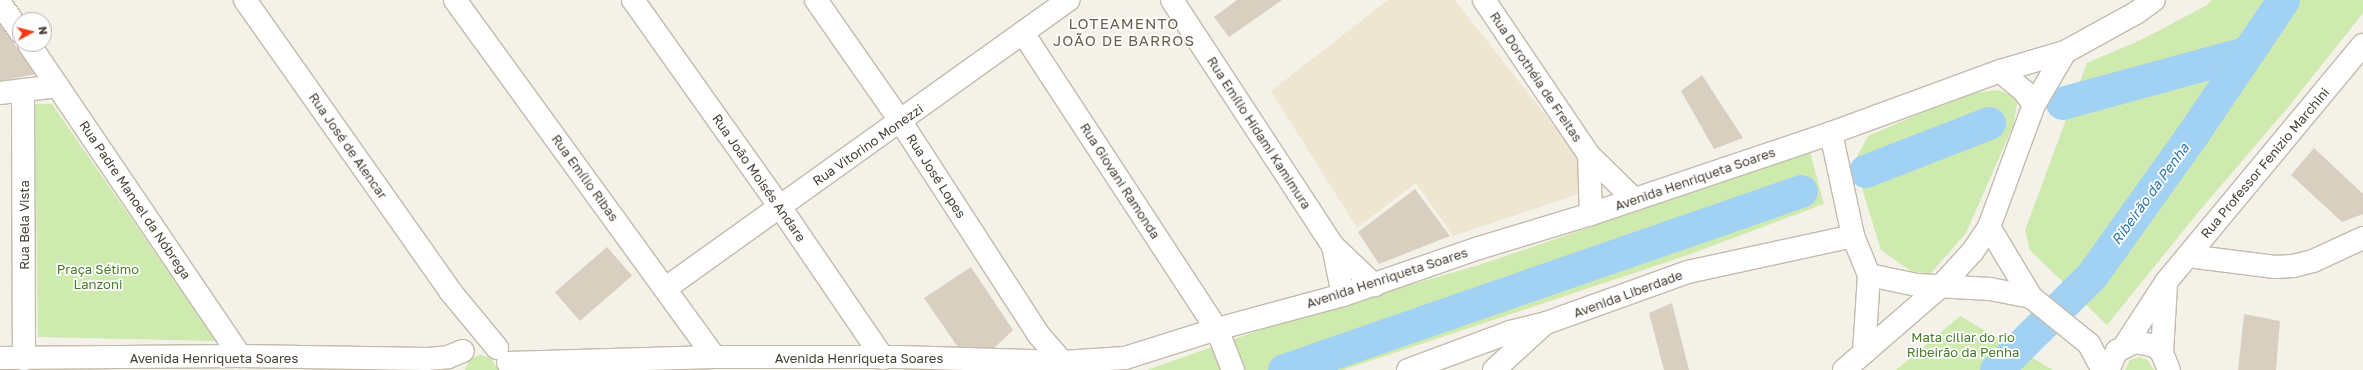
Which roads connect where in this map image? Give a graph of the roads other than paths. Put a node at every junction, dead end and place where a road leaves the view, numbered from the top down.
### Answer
1 (245, 0) edge
2 (456, 0) edge
3 (633, 0) edge
4 (1069, 0) edge
5 (1172, 0) edge
6 (1484, 0) edge
7 (2154, 0) edge
8 (818, 1) edge
9 (0, 3) edge
10 (12, 20) edge
11 (1023, 33) junction
12 (2363, 45) edge
13 (35, 52) edge
14 (2064, 52) junction
15 (2000, 71) junction
16 (58, 86) junction
17 (23, 90) junction
18 (0, 94) edge
19 (2034, 105) junction
20 (901, 122) junction
21 (1831, 133) junction
22 (1589, 155) junction
23 (1634, 199) junction
24 (780, 207) junction
25 (1591, 214) junction
26 (1989, 227) junction
27 (1853, 236) junction
28 (2363, 238) edge
29 (1333, 246) junction
30 (2188, 256) junction
31 (1869, 275) junction
32 (2166, 282) junction
33 (1374, 285) junction
34 (1941, 286) junction
35 (666, 288) junction
36 (450, 291) junction
37 (1343, 295) junction
38 (2035, 301) junction
39 (1546, 322) junction
40 (1217, 329) junction
41 (1038, 334) junction
42 (2084, 340) junction
43 (465, 350) junction
44 (1864, 353) junction
45 (2116, 355) edge
46 (240, 356) junction
47 (714, 357) junction
48 (0, 358) edge
49 (883, 358) junction
50 (24, 359) junction
51 (505, 360) edge
52 (1028, 361) junction
53 (1062, 362) junction
54 (435, 364) edge
55 (2168, 364) edge
56 (454, 370) edge
57 (1233, 370) edge
58 (1408, 370) edge
59 (1494, 370) edge
60 (1844, 370) edge
61 (2103, 370) edge

1 - 36 street, Rua José de Alencar
2 - 35 street, Rua Emílio Ribas
3 - 24 street, Rua João Moisés Andare
4 - 11 street, Rua Vitorino Monezzi
5 - 29 street, Rua Emílio Hidami Kamimura
6 - 22 street, Rua Dorothéia de Freitas
7 - 14 street, Avenida Henriqueta Soares
8 - 20 street, Rua José Lopes
9 - 10 street
11 - 20 street, Rua Vitorino Monezzi
11 - 40 street, Rua Giovani Ramonda
12 - 30 street, Rua Professor Fenizio Marchini
13 - 16 street, Rua Padre Manoel da Nóbrega
14 - 15 street, Avenida Henriqueta Soares
14 - 19 street
15 - 19 street
15 - 21 street, Avenida Henriqueta Soares
16 - 17 street
16 - 46 street, Rua Padre Manoel da Nóbrega
17 - 18 street
17 - 50 street, Rua Bela Vista
19 - 26 street
20 - 24 street, Rua Vitorino Monezzi
20 - 41 street, Rua José Lopes
21 - 23 street, Avenida Henriqueta Soares
21 - 27 street
22 - 23 street, Rua Dorothéia de Freitas
22 - 25 street, Rua Dorothéia de Freitas
23 - 25 street, Avenida Henriqueta Soares
24 - 35 street, Rua Vitorino Monezzi
24 - 49 street, Rua João Moisés Andare
25 - 33 street, Avenida Henriqueta Soares
26 - 34 street
26 - 38 street
27 - 31 street
27 - 39 street, Avenida Liberdade
28 - 30 street
29 - 33 street, Rua Emílio Hidami Kamimura
29 - 37 street, Rua Emílio Hidami Kamimura
30 - 32 street, Rua Professor Fenizio Marchini
31 - 34 street
31 - 44 street
32 - 45 street, Rua Professor Fenizio Marchini
32 - 55 street
33 - 37 street, Avenida Henriqueta Soares
34 - 38 street
34 - 44 street
35 - 47 street, Rua Emílio Ribas
36 - 43 street
36 - 51 street
37 - 40 street, Avenida Henriqueta Soares
38 - 42 street
39 - 58 street, Avenida Liberdade
39 - 59 street
40 - 53 street, Avenida Henriqueta Soares
40 - 57 street, Rua Giovani Ramonda
41 - 52 street
41 - 53 street, Rua José Lopes
42 - 45 street
42 - 61 street
43 - 51 street, Avenida Henriqueta Soares
43 - 54 street, Avenida Henriqueta Soares
43 - 56 street
44 - 60 street
45 - 55 street
46 - 50 street, Avenida Henriqueta Soares
46 - 54 street, Avenida Henriqueta Soares
47 - 49 street, Avenida Henriqueta Soares
47 - 51 street, Avenida Henriqueta Soares
48 - 50 street, Avenida Henriqueta Soares
49 - 52 street, Avenida Henriqueta Soares
52 - 53 street, Avenida Henriqueta Soares

